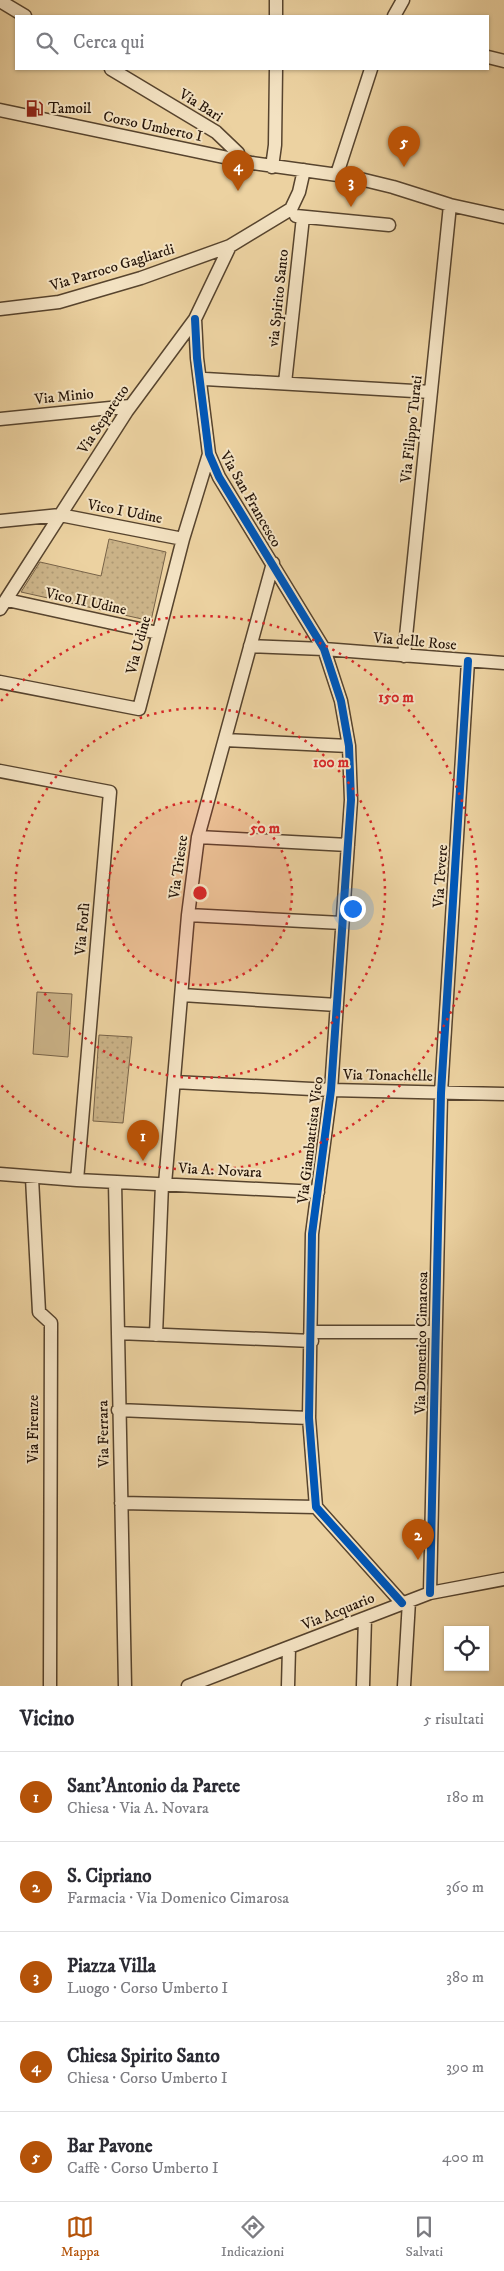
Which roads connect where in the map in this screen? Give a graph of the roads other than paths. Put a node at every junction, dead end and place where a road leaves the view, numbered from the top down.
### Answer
1 (276, 0) edge
2 (403, 0) edge
3 (1, 1) edge
4 (23, 15) edge
5 (280, 15) edge
6 (395, 15) edge
7 (489, 58) edge
8 (504, 61) edge
9 (113, 70) edge
10 (276, 70) edge
11 (371, 70) edge
12 (0, 110) edge
13 (240, 161) junction
14 (272, 167) junction
15 (304, 170) junction
16 (337, 174) junction
17 (450, 206) junction
18 (281, 215) junction
19 (303, 216) junction
20 (504, 217) edge
21 (389, 225) dead end
22 (230, 246) junction
23 (0, 309) edge
24 (195, 319) junction
25 (205, 379) dead end
26 (284, 383) junction
27 (431, 392) junction
28 (130, 406) junction
29 (0, 419) edge
30 (209, 454) junction
31 (60, 515) junction
32 (0, 521) edge
33 (183, 539) junction
34 (273, 563) junction
35 (2, 605) edge
36 (158, 633) junction
37 (250, 646) junction
38 (324, 649) junction
39 (404, 656) junction
40 (468, 661) junction
41 (504, 663) edge
42 (0, 682) edge
43 (224, 740) junction
44 (349, 746) junction
45 (0, 771) edge
46 (198, 837) junction
47 (348, 845) junction
48 (188, 914) junction
49 (342, 923) junction
50 (182, 995) junction
51 (337, 1004) junction
52 (174, 1082) junction
53 (331, 1090) junction
54 (441, 1093) junction
55 (504, 1094) edge
56 (0, 1174) edge
57 (32, 1178) junction
58 (77, 1180) junction
59 (115, 1182) junction
60 (163, 1184) junction
61 (318, 1192) junction
62 (434, 1332) junction
63 (118, 1333) junction
64 (156, 1335) junction
65 (312, 1337) junction
66 (118, 1410) junction
67 (309, 1418) junction
68 (121, 1503) junction
69 (316, 1508) junction
70 (504, 1580) edge
71 (430, 1593) junction
72 (406, 1602) junction
73 (365, 1618) junction
74 (289, 1648) junction
75 (219, 1680) edge
76 (50, 1686) edge
77 (125, 1686) edge
78 (188, 1686) edge
79 (288, 1686) edge
80 (363, 1686) edge
81 (404, 1686) edge

1 - 5 street
2 - 6 street
3 - 4 street
7 - 8 street
9 - 13 street, Via Bari
10 - 14 street
11 - 16 street
12 - 13 street, Corso Umberto I
13 - 14 street, Corso Umberto I
14 - 15 street, Corso Umberto I
15 - 16 street, Corso Umberto I
15 - 18 street, Via Parroco Gagliardi
16 - 17 street, Corso Umberto I
17 - 20 street, Corso Umberto I
17 - 27 street, Via Filippo Turati
18 - 19 street
18 - 22 street, Via Parroco Gagliardi
19 - 21 street
19 - 26 street, via Spirito Santo
22 - 23 street, Via Parroco Gagliardi
22 - 24 street, Via Separetto
24 - 28 street, Via Separetto
24 - 30 street, Via San Francesco
25 - 26 street
26 - 27 street
27 - 39 street, Via Filippo Turati
28 - 29 street, Via Minio
28 - 31 street, Via Separetto
30 - 33 street, Via Udine
30 - 34 street, Via San Francesco
31 - 32 street, Vico I Udine
31 - 33 street, Vico I Udine
31 - 35 street, Via Separetto
33 - 36 street, Via Udine
34 - 37 street, Via Trieste
34 - 38 street, Via San Francesco
35 - 36 street, Vico II Udine
36 - 42 street, Via Udine
37 - 38 street, Via delle Rose
37 - 43 street, Via Trieste
38 - 39 street, Via delle Rose
38 - 44 street, Via Giambattista Vico
39 - 40 street, Via delle Rose
40 - 41 street, Via delle Rose
40 - 54 street, Via Tevere
43 - 44 street
43 - 46 street, Via Trieste
44 - 47 street, Via Giambattista Vico
45 - 58 street, Via Forlì
46 - 47 street
46 - 48 street, Via Trieste
47 - 49 street, Via Giambattista Vico
48 - 49 street
48 - 50 street, Via Trieste
49 - 51 street, Via Giambattista Vico
50 - 51 street
50 - 52 street, Via Trieste
51 - 53 street, Via Giambattista Vico
52 - 53 street, Via Tonachelle
52 - 60 street, Via Trieste
53 - 54 street, Via Tonachelle
53 - 61 street, Via Giambattista Vico
54 - 55 street, Via Tonachelle
54 - 62 street, Via Domenico Cimarosa
56 - 57 street, Via A. Novara
57 - 58 street, Via A. Novara
57 - 76 street, Via Firenze
58 - 59 street, Via A. Novara
59 - 60 street, Via A. Novara
59 - 63 street, Via Ferrara
60 - 61 street, Via A. Novara
60 - 64 street, Via Trieste
61 - 65 street, Via Giambattista Vico
62 - 65 street
62 - 71 street, Via Domenico Cimarosa
63 - 64 street
63 - 66 street, Via Ferrara
64 - 65 street
65 - 67 street, Via Giambattista Vico
66 - 67 street
66 - 68 street, Via Ferrara
67 - 69 street, Via Giambattista Vico
68 - 69 street
68 - 77 street, Via Ferrara
69 - 72 street
70 - 71 street, Via Acquario
71 - 72 street, Via Acquario
72 - 73 street, Via Acquario
72 - 81 street
73 - 74 street, Via Acquario
73 - 80 street
74 - 75 street, Via Acquario
74 - 79 street
75 - 78 street, Via Acquario

